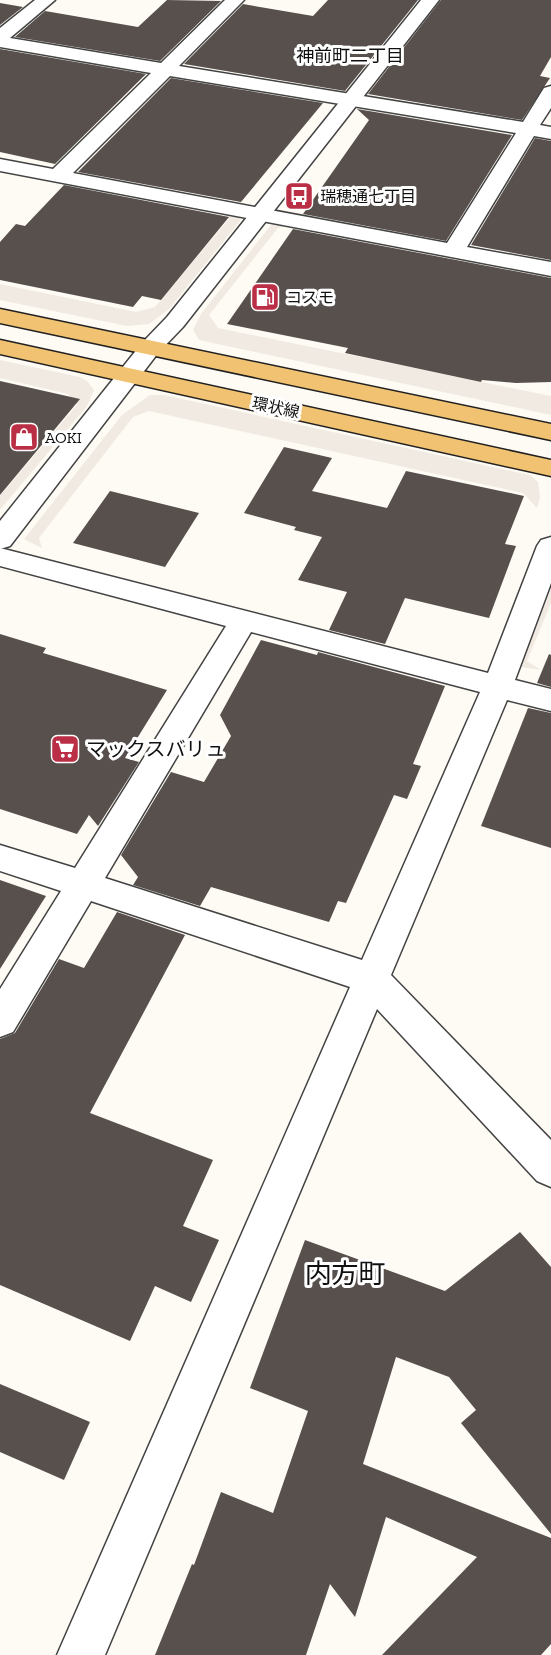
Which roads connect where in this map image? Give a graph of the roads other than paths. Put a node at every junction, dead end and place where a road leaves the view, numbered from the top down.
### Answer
1 (45, 0) edge
2 (235, 0) edge
3 (430, 0) edge
4 (0, 40) edge
5 (165, 68) junction
6 (551, 92) edge
7 (351, 99) junction
8 (529, 129) junction
9 (551, 133) edge
10 (0, 165) edge
11 (58, 176) junction
12 (261, 214) junction
13 (454, 250) junction
14 (551, 268) edge
15 (0, 316) edge
16 (0, 347) edge
17 (150, 348) junction
18 (130, 375) junction
19 (551, 432) edge
20 (551, 468) edge
21 (0, 540) edge
22 (551, 546) edge
23 (0, 556) edge
24 (244, 620) junction
25 (498, 686) junction
26 (551, 700) edge
27 (0, 858) edge
28 (85, 885) junction
29 (372, 979) junction
30 (0, 1021) edge
31 (551, 1168) edge
32 (81, 1655) edge

1 - 4 street
2 - 5 street
3 - 7 street
4 - 5 street
5 - 7 street
5 - 11 street
6 - 8 street
7 - 8 street
7 - 12 street
8 - 9 street
8 - 13 street
10 - 11 street
11 - 12 street
12 - 13 street
12 - 17 street
13 - 14 street
15 - 17 main road, 環状線
16 - 18 main road, 環状線
17 - 18 street
17 - 19 main road, 環状線
18 - 20 main road, 環状線
18 - 21 street
22 - 25 street
23 - 24 street
24 - 25 street
24 - 28 street
25 - 26 street
25 - 29 street
27 - 28 street
28 - 29 street
28 - 30 street
29 - 31 street
29 - 32 street

